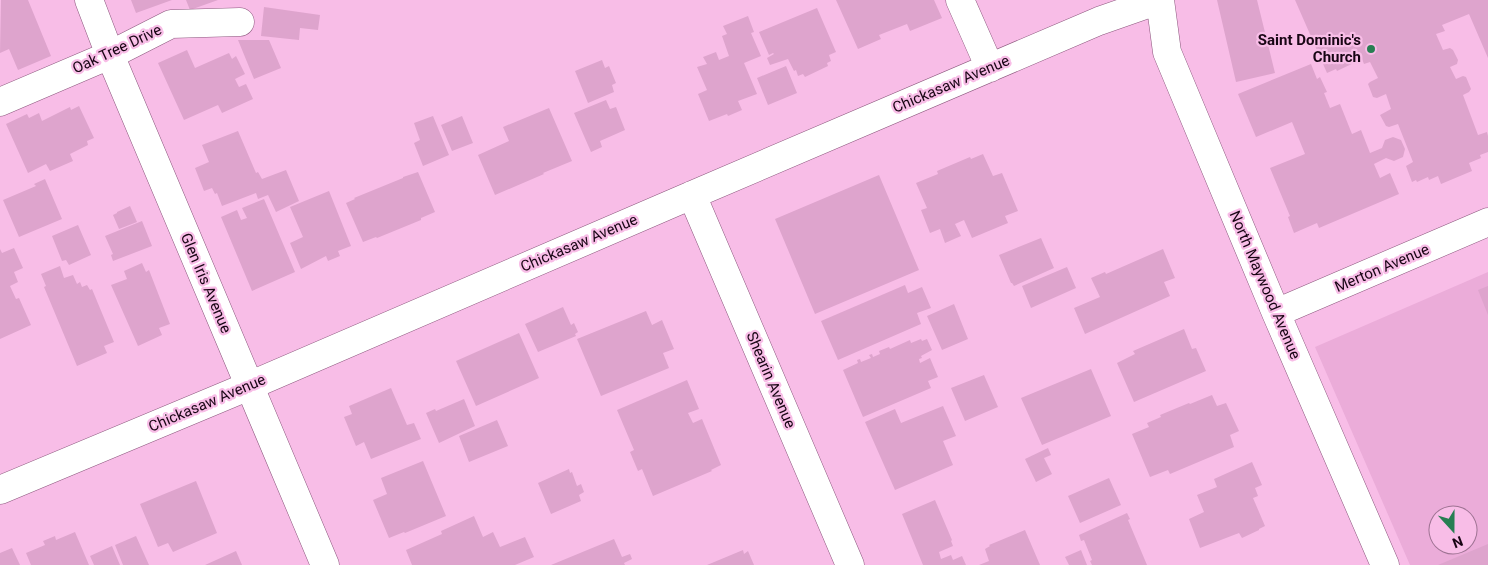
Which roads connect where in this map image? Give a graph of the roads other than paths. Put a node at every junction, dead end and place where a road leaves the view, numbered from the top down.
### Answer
1 (89, 0) edge
2 (960, 0) edge
3 (1160, 0) edge
4 (240, 22) dead end
5 (110, 54) junction
6 (990, 68) junction
7 (0, 102) edge
8 (692, 195) junction
9 (1488, 222) edge
10 (1276, 313) junction
11 (249, 386) junction
12 (0, 490) edge
13 (325, 565) edge
14 (850, 565) edge
15 (1385, 565) edge

1 - 5 street, Glen Iris Avenue
2 - 6 street
3 - 6 street, Chickasaw Avenue
3 - 10 street, North Maywood Avenue
4 - 5 street, Oak Tree Drive
5 - 7 street, Oak Tree Drive
5 - 11 street, Glen Iris Avenue
6 - 8 street, Chickasaw Avenue
8 - 11 street, Chickasaw Avenue
8 - 14 street, Shearin Avenue
9 - 10 street, Merton Avenue
10 - 15 street, North Maywood Avenue
11 - 12 street, Chickasaw Avenue
11 - 13 street, Glen Iris Avenue

